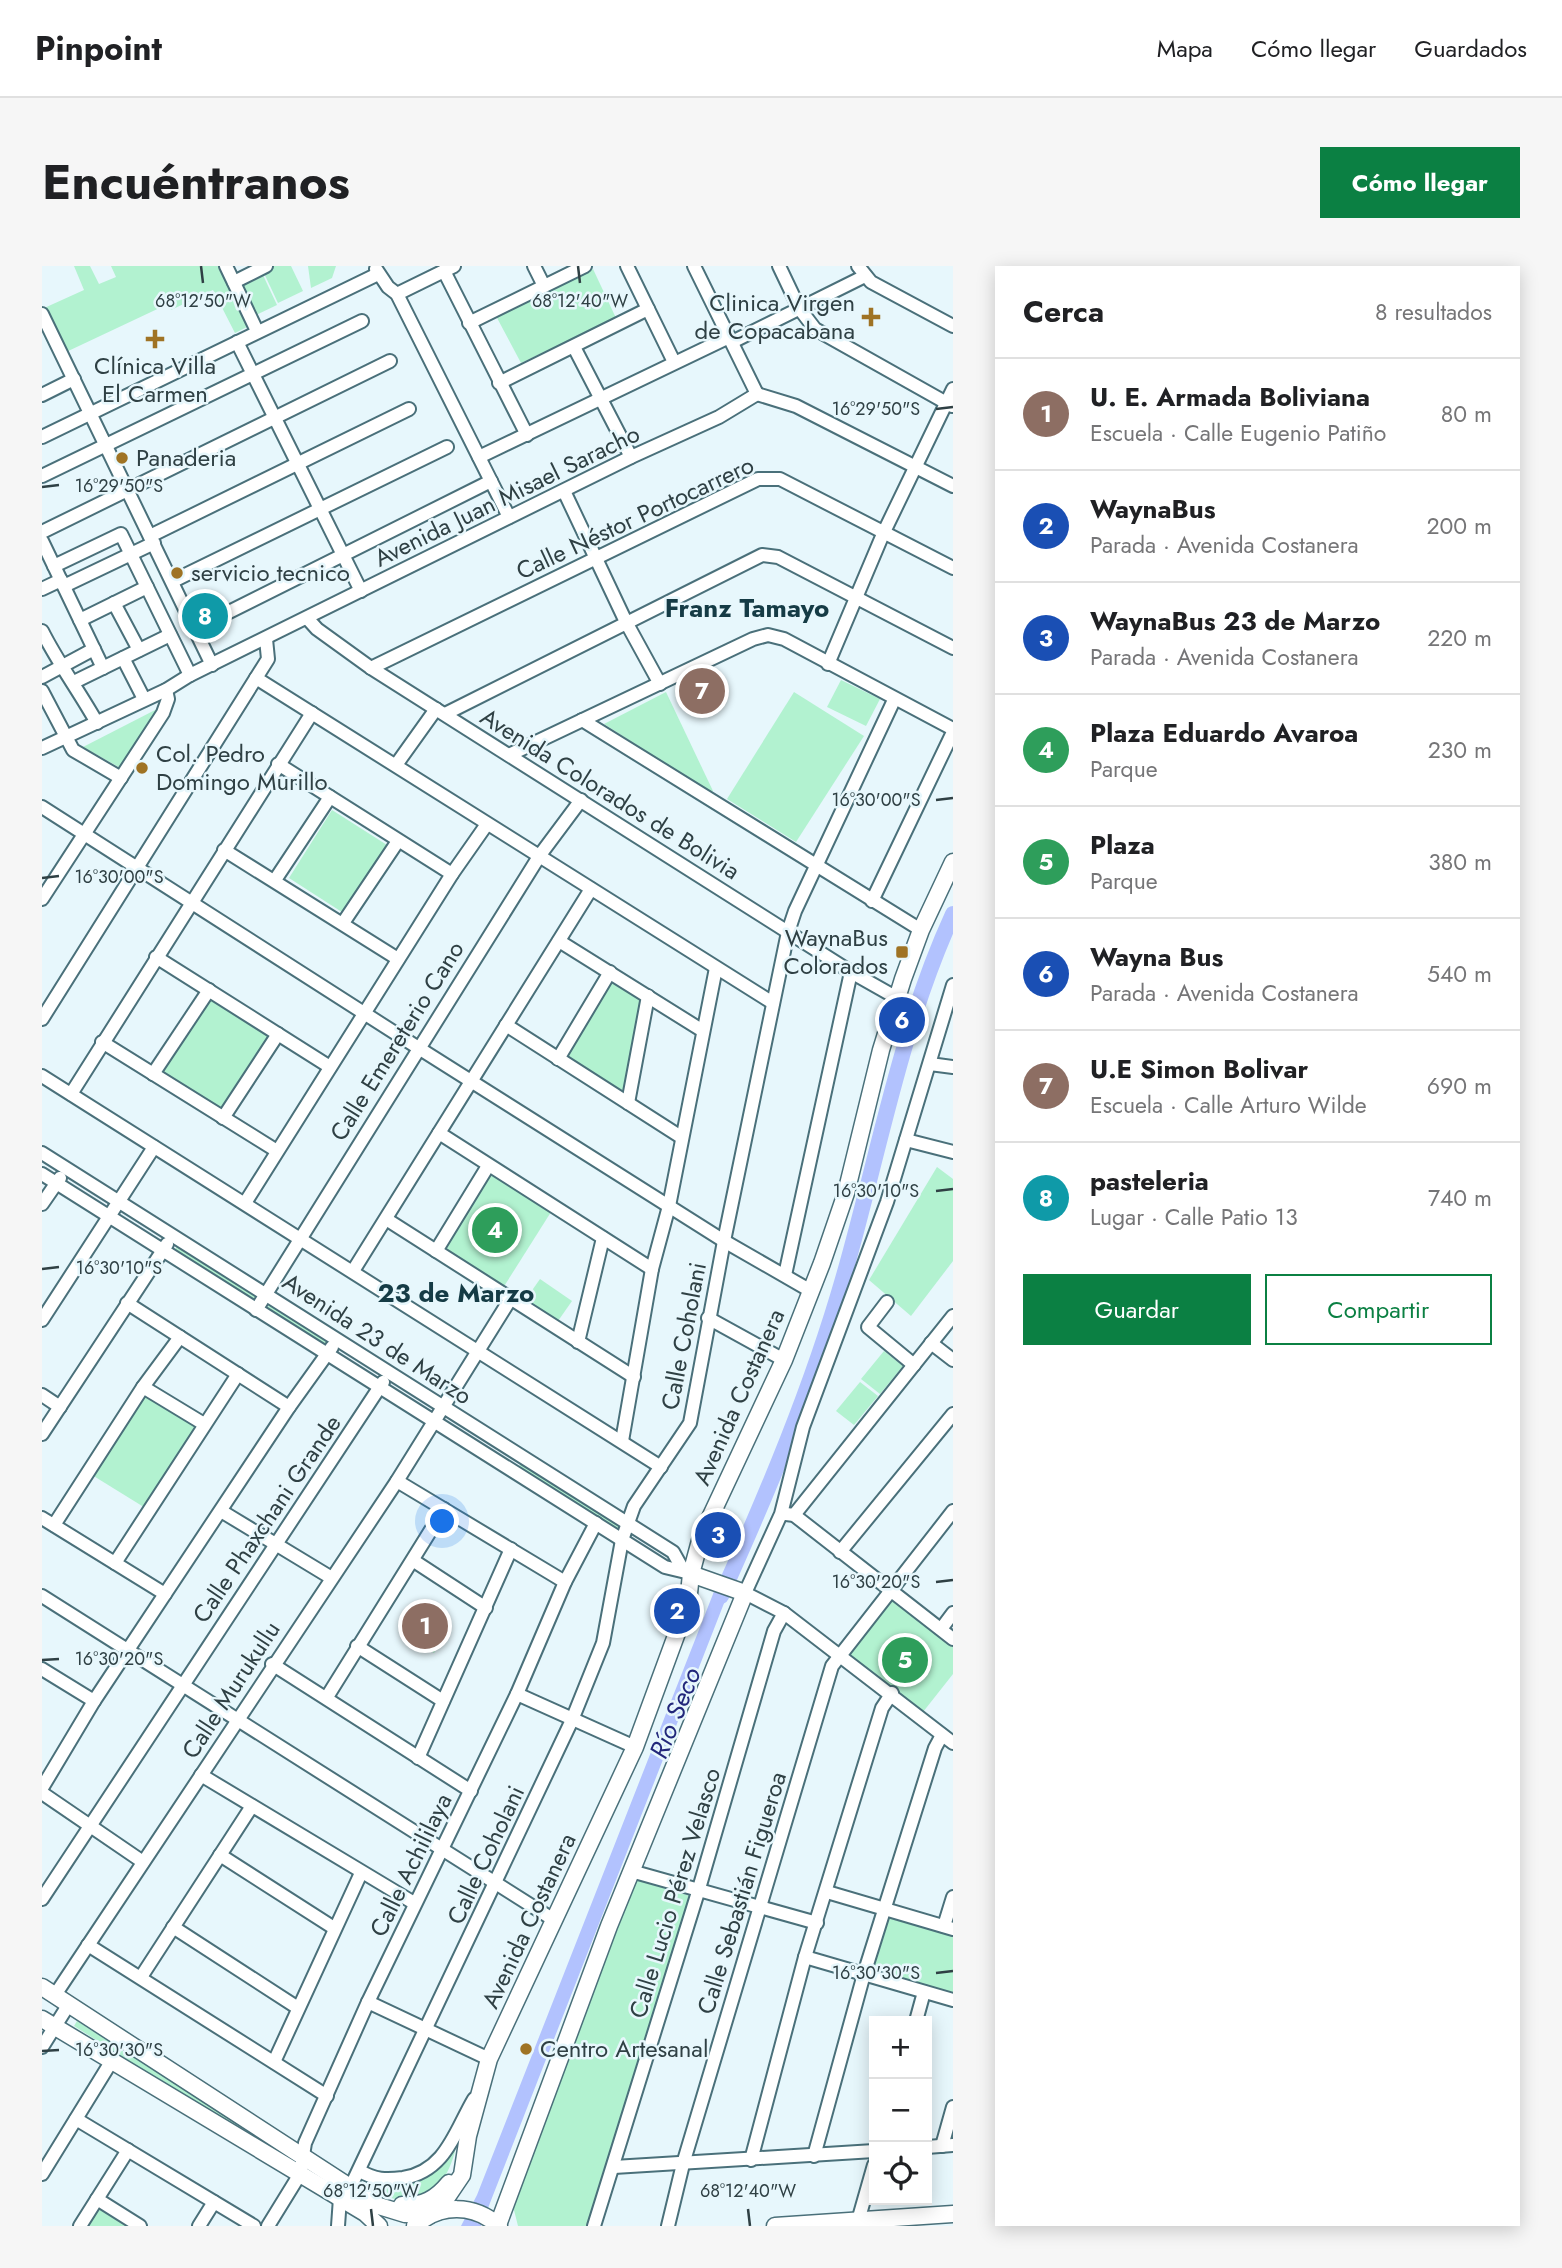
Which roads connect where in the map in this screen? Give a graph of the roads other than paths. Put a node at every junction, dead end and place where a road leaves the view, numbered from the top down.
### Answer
1 (226, 266) edge
2 (266, 266) edge
3 (534, 266) edge
4 (585, 266) edge
5 (627, 266) edge
6 (694, 266) edge
7 (779, 266) edge
8 (449, 269) edge
9 (376, 270) edge
10 (861, 271) edge
11 (234, 282) junction
12 (544, 286) junction
13 (397, 294) junction
14 (799, 308) junction
15 (648, 309) junction
16 (42, 314) edge
17 (362, 321) dead end
18 (469, 323) junction
19 (953, 326) edge
20 (257, 331) junction
21 (48, 339) edge
22 (731, 340) junction
23 (237, 342) junction
24 (574, 346) junction
25 (390, 361) dead end
26 (674, 362) junction
27 (254, 374) junction
28 (74, 379) junction
29 (499, 383) junction
30 (953, 389) edge
31 (757, 394) junction
32 (42, 396) edge
33 (600, 400) junction
34 (949, 405) edge
35 (409, 409) dead end
36 (91, 413) junction
37 (275, 417) junction
38 (527, 435) junction
39 (42, 437) edge
40 (106, 444) junction
41 (447, 447) dead end
42 (479, 457) junction
43 (631, 457) junction
44 (298, 465) junction
45 (915, 466) junction
46 (42, 476) edge
47 (491, 481) junction
48 (953, 486) edge
49 (126, 489) junction
50 (564, 491) junction
51 (321, 510) junction
52 (509, 517) junction
53 (42, 532) edge
54 (883, 534) junction
55 (152, 540) junction
56 (42, 541) edge
57 (131, 554) junction
58 (343, 555) junction
59 (595, 558) junction
60 (54, 566) junction
61 (953, 568) edge
62 (173, 582) junction
63 (62, 583) junction
64 (147, 587) junction
65 (42, 589) edge
66 (361, 591) junction
67 (856, 599) junction
68 (114, 603) junction
69 (307, 618) junction
70 (80, 620) junction
71 (626, 622) junction
72 (195, 629) junction
73 (42, 631) edge
74 (170, 635) junction
75 (266, 639) junction
76 (953, 648) edge
77 (94, 649) junction
78 (139, 650) junction
79 (123, 658) junction
80 (828, 664) junction
81 (64, 665) junction
82 (212, 665) junction
83 (103, 668) junction
84 (371, 668) junction
85 (190, 675) junction
86 (42, 677) edge
87 (256, 678) junction
88 (74, 682) junction
89 (660, 684) junction
90 (166, 690) junction
91 (42, 693) edge
92 (144, 699) junction
93 (894, 700) junction
94 (440, 712) junction
95 (312, 713) junction
96 (582, 720) junction
97 (97, 723) junction
98 (953, 730) edge
99 (65, 737) junction
100 (42, 748) edge
101 (509, 755) junction
102 (278, 764) junction
103 (396, 765) junction
104 (121, 778) junction
105 (330, 797) junction
106 (581, 800) junction
107 (42, 807) edge
108 (487, 824) junction
109 (84, 835) junction
110 (398, 841) junction
111 (224, 850) junction
112 (540, 855) junction
113 (953, 862) edge
114 (816, 866) junction
115 (138, 867) junction
116 (452, 874) junction
117 (275, 880) junction
118 (591, 889) junction
119 (44, 891) edge
120 (191, 901) junction
121 (872, 901) junction
122 (343, 923) junction
123 (921, 930) junction
124 (788, 932) junction
125 (559, 941) junction
126 (156, 957) junction
127 (398, 960) junction
128 (716, 968) junction
129 (610, 972) junction
130 (851, 972) junction
131 (953, 985) edge
132 (209, 990) junction
133 (648, 996) junction
134 (897, 998) junction
135 (773, 1003) junction
136 (950, 1004) edge
137 (364, 1014) junction
138 (42, 1019) edge
139 (506, 1026) junction
140 (704, 1031) junction
141 (278, 1034) junction
142 (102, 1042) junction
143 (417, 1047) junction
144 (558, 1059) junction
145 (930, 1063) junction
146 (330, 1067) junction
147 (953, 1067) edge
148 (153, 1074) junction
149 (42, 1076) edge
150 (471, 1081) junction
151 (71, 1094) junction
152 (628, 1102) junction
153 (223, 1118) junction
154 (439, 1133) junction
155 (681, 1137) junction
156 (906, 1140) junction
157 (154, 1147) junction
158 (277, 1152) junction
159 (42, 1153) edge
160 (953, 1153) edge
161 (488, 1166) junction
162 (66, 1168) junction
163 (42, 1174) edge
164 (56, 1183) junction
165 (120, 1202) junction
166 (245, 1203) junction
167 (42, 1204) edge
168 (670, 1206) junction
169 (110, 1217) junction
170 (386, 1219) junction
171 (172, 1235) junction
172 (299, 1236) junction
173 (603, 1238) junction
174 (724, 1241) junction
175 (163, 1250) junction
176 (436, 1251) junction
177 (652, 1269) junction
178 (353, 1271) junction
179 (785, 1275) junction
180 (811, 1291) junction
181 (265, 1292) junction
182 (510, 1298) junction
183 (887, 1302) dead end
184 (127, 1303) junction
185 (256, 1310) junction
186 (953, 1316) edge
187 (708, 1318) junction
188 (42, 1320) edge
189 (180, 1337) junction
190 (337, 1339) junction
191 (578, 1342) junction
192 (931, 1343) junction
193 (477, 1351) junction
194 (328, 1354) junction
195 (784, 1360) junction
196 (953, 1360) edge
197 (914, 1365) junction
198 (389, 1372) junction
199 (238, 1374) junction
200 (634, 1377) junction
201 (143, 1387) junction
202 (380, 1387) junction
203 (42, 1395) edge
204 (442, 1406) junction
205 (60, 1407) junction
206 (289, 1407) junction
207 (953, 1413) edge
208 (433, 1420) junction
209 (204, 1424) junction
210 (42, 1434) edge
211 (622, 1441) junction
212 (517, 1452) junction
213 (507, 1467) junction
214 (661, 1467) junction
215 (397, 1481) junction
216 (444, 1509) junction
217 (221, 1511) junction
218 (953, 1511) edge
219 (788, 1514) junction
220 (42, 1518) edge
221 (596, 1523) junction
222 (628, 1523) junction
223 (54, 1525) junction
224 (622, 1540) junction
225 (276, 1544) junction
226 (510, 1549) junction
227 (840, 1552) junction
228 (414, 1561) junction
229 (115, 1563) junction
230 (687, 1571) junction
231 (330, 1577) junction
232 (565, 1581) junction
233 (890, 1590) junction
234 (738, 1592) junction
235 (165, 1594) junction
236 (42, 1596) edge
237 (486, 1608) junction
238 (784, 1613) junction
239 (953, 1613) edge
240 (940, 1629) junction
241 (953, 1639) edge
242 (358, 1646) junction
243 (130, 1651) junction
244 (839, 1655) junction
245 (272, 1664) junction
246 (42, 1670) edge
247 (182, 1685) junction
248 (892, 1693) junction
249 (517, 1694) junction
250 (327, 1697) junction
251 (94, 1701) junction
252 (443, 1701) junction
253 (572, 1720) junction
254 (237, 1721) junction
255 (948, 1739) edge
256 (635, 1747) junction
257 (418, 1758) junction
258 (201, 1776) junction
259 (42, 1791) edge
260 (471, 1791) junction
261 (252, 1806) junction
262 (91, 1825) junction
263 (442, 1850) junction
264 (219, 1855) junction
265 (143, 1862) junction
266 (631, 1871) junction
267 (361, 1873) junction
268 (496, 1882) junction
269 (698, 1892) junction
270 (827, 1892) junction
271 (953, 1897) edge
272 (42, 1899) edge
273 (414, 1903) junction
274 (885, 1909) junction
275 (760, 1910) junction
276 (554, 1920) junction
277 (817, 1923) junction
278 (173, 1927) junction
279 (948, 1927) edge
280 (334, 1928) junction
281 (88, 1945) junction
282 (805, 1957) junction
283 (864, 1974) junction
284 (141, 1977) junction
285 (924, 1992) junction
286 (55, 1995) edge
287 (953, 2000) edge
288 (368, 2002) junction
289 (298, 2008) junction
290 (917, 2016) edge
291 (48, 2023) edge
292 (425, 2030) junction
293 (42, 2047) edge
294 (489, 2059) junction
295 (111, 2062) junction
296 (274, 2062) junction
297 (481, 2086) junction
298 (327, 2096) junction
299 (953, 2107) edge
300 (76, 2119) junction
301 (468, 2136) junction
302 (948, 2146) edge
303 (128, 2150) junction
304 (869, 2151) edge
305 (302, 2156) junction
306 (814, 2156) junction
307 (751, 2160) junction
308 (683, 2164) junction
309 (614, 2167) junction
310 (360, 2171) junction
311 (42, 2174) edge
312 (300, 2174) junction
313 (869, 2184) edge
314 (351, 2186) junction
315 (97, 2199) junction
316 (340, 2199) junction
317 (214, 2202) junction
318 (434, 2213) junction
319 (953, 2214) edge
320 (859, 2221) junction
321 (495, 2222) edge
322 (80, 2226) edge
323 (140, 2226) edge
324 (199, 2226) edge
325 (254, 2226) edge
326 (268, 2226) edge
327 (338, 2226) edge
328 (370, 2226) edge
329 (379, 2226) edge
330 (415, 2226) edge
331 (594, 2226) edge
332 (668, 2226) edge
333 (775, 2226) edge

1 - 11 street
2 - 11 street
3 - 12 street
4 - 12 street
5 - 15 street
6 - 22 street
7 - 14 street
8 - 13 street
8 - 18 street
9 - 13 street
9 - 20 street
10 - 14 street
10 - 19 street
11 - 20 street
12 - 18 street
13 - 42 street
14 - 22 street
14 - 34 street
15 - 24 street
15 - 26 street
16 - 21 street
17 - 27 street
18 - 29 street
20 - 23 street
21 - 28 street
22 - 26 street
22 - 31 street
23 - 27 street
23 - 36 street
24 - 29 street
24 - 33 street
25 - 37 street
26 - 33 street
27 - 37 street
27 - 40 street
28 - 32 street
28 - 36 street
29 - 38 street
30 - 34 street
31 - 43 street, Avenida Juan Misael Saracho
31 - 45 street
33 - 38 street
33 - 43 street
34 - 45 street
35 - 44 street
36 - 39 street
36 - 40 street
37 - 44 street
37 - 49 street
38 - 42 street
40 - 46 street
40 - 49 street
41 - 51 street
42 - 47 street
43 - 50 street, Avenida Juan Misael Saracho
44 - 51 street
44 - 55 street
45 - 48 street
45 - 54 street
47 - 52 street
47 - 58 street
49 - 53 street
49 - 55 street
50 - 52 street, Avenida Juan Misael Saracho
50 - 59 street
51 - 58 street
51 - 62 street
52 - 66 street, Avenida Juan Misael Saracho
54 - 59 street, Calle Néstor Portocarrero
54 - 61 street, Calle Néstor Portocarrero
54 - 67 street
55 - 57 street
55 - 62 street
56 - 60 street
57 - 60 street
57 - 63 street
57 - 64 street
58 - 66 street
58 - 72 street
59 - 71 street
59 - 84 street, Calle Néstor Portocarrero
60 - 63 street
62 - 72 street
63 - 65 street
63 - 70 street
64 - 68 street
64 - 74 street
66 - 69 street, Avenida Juan Misael Saracho
67 - 71 street
67 - 76 street
67 - 80 street
68 - 70 street
68 - 78 street
69 - 75 street, Avenida Juan Misael Saracho
69 - 84 street, Avenida Colorados de Bolivia
70 - 77 street
71 - 89 street
71 - 94 street
72 - 82 street
73 - 81 street
74 - 78 street
74 - 85 street
75 - 82 street, Avenida Juan Misael Saracho
75 - 87 street
77 - 81 street
77 - 83 street
78 - 79 street
79 - 83 street
79 - 92 street
80 - 89 street
80 - 93 street
81 - 86 street
81 - 88 street
82 - 85 street, Avenida Juan Misael Saracho
83 - 88 street
84 - 94 street, Avenida Colorados de Bolivia
85 - 90 street, Avenida Juan Misael Saracho
87 - 95 street
87 - 115 street
88 - 97 street
89 - 96 street
90 - 92 street, Avenida Juan Misael Saracho
90 - 104 street
91 - 99 street
92 - 97 street, Avenida Juan Misael Saracho
93 - 98 street
93 - 114 street, Calle Coholani
94 - 101 street, Avenida Colorados de Bolivia
94 - 103 street
95 - 102 street
95 - 103 street
96 - 101 street
96 - 114 street
97 - 99 street, Avenida Juan Misael Saracho
98 - 121 street
99 - 100 street, Avenida Juan Misael Saracho
99 - 104 street
101 - 106 street, Avenida Colorados de Bolivia
102 - 105 street
102 - 111 street
103 - 108 street
104 - 109 street
105 - 110 street
105 - 117 street
106 - 112 street, Calle Emereterio Cano
106 - 124 street, Avenida Colorados de Bolivia
107 - 109 street
108 - 112 street
108 - 116 street
109 - 115 street
109 - 119 street
110 - 116 street
110 - 122 street
111 - 117 street
111 - 120 street
112 - 118 street
112 - 143 street, Calle Emereterio Cano
113 - 123 main road, Avenida Costanera
114 - 121 street
114 - 124 street, Calle Coholani
115 - 120 street
115 - 138 street
116 - 127 street
117 - 122 street
118 - 125 street
118 - 128 street
120 - 126 street
120 - 137 street
121 - 123 street
122 - 127 street
123 - 134 main road, Avenida Costanera
124 - 130 street, Avenida Colorados de Bolivia
124 - 135 street, Calle Coholani
125 - 129 street
125 - 139 street
126 - 132 street
126 - 142 street
127 - 137 street
128 - 135 street
128 - 140 street
129 - 133 street
129 - 144 street
130 - 134 street, Avenida Colorados de Bolivia
130 - 179 street
131 - 136 street
132 - 141 street
132 - 148 street
133 - 140 street
133 - 152 street
134 - 180 main road, Avenida Costanera
135 - 174 street, Calle Coholani
136 - 145 street
137 - 143 street
137 - 146 street
139 - 144 street
139 - 150 street
140 - 155 street
141 - 146 street
141 - 153 street
142 - 148 street
142 - 151 street
143 - 150 street
143 - 172 street, Calle Emereterio Cano
144 - 152 street
145 - 147 street
145 - 156 street
146 - 158 street
148 - 153 street
149 - 151 street
150 - 154 street
150 - 168 street
151 - 157 street
152 - 155 street
153 - 158 street
154 - 161 street
154 - 170 street
155 - 168 street
156 - 160 street
156 - 219 street
157 - 165 street
157 - 166 street
158 - 166 street
159 - 162 street, Avenida 23 de Marzo
161 - 173 street
161 - 176 street
162 - 164 street
162 - 165 street, Avenida 23 de Marzo
163 - 164 street, Avenida 23 de Marzo
164 - 167 street
164 - 169 street, Avenida 23 de Marzo
165 - 169 street
165 - 171 street, Avenida 23 de Marzo
166 - 172 street
168 - 174 street
168 - 177 street
169 - 175 street, Avenida 23 de Marzo
169 - 188 street
170 - 176 street
170 - 178 street
171 - 175 street
171 - 181 street, Avenida 23 de Marzo
172 - 178 street
172 - 181 street, Calle Emereterio Cano
173 - 177 street
173 - 191 street
174 - 179 street
174 - 187 street, Calle Coholani
175 - 184 street
175 - 185 street, Avenida 23 de Marzo
176 - 182 street
177 - 200 street
178 - 193 street
179 - 180 street
180 - 195 main road, Avenida Costanera
181 - 185 street, Calle Emereterio Cano
181 - 190 street, Avenida 23 de Marzo
182 - 191 street
182 - 193 street, Calle Murukullu
183 - 197 street
184 - 189 street
184 - 205 street
185 - 194 street, Avenida 23 de Marzo
186 - 192 street
187 - 195 street
187 - 214 street, Calle Coholani
189 - 199 street
189 - 201 street
190 - 194 street
190 - 198 street, Avenida 23 de Marzo
191 - 200 street
192 - 196 street
192 - 197 street
193 - 204 street, Calle Murukullu
193 - 211 street
194 - 202 street, Avenida 23 de Marzo
194 - 206 street
195 - 230 main road, Avenida Costanera
197 - 219 street
198 - 202 street, Calle Phaxchani Grande
198 - 204 street, Avenida 23 de Marzo
199 - 206 street
199 - 209 street
200 - 211 street
201 - 209 street
201 - 223 street
202 - 208 street, Avenida 23 de Marzo
202 - 225 street, Calle Phaxchani Grande
203 - 205 street
204 - 208 street, Calle Murukullu
204 - 212 street, Avenida 23 de Marzo
205 - 210 street
206 - 217 street
207 - 227 street
208 - 213 street, Avenida 23 de Marzo
208 - 215 street, Calle Murukullu
209 - 229 street
211 - 214 street
212 - 213 street
212 - 222 street, Avenida 23 de Marzo
213 - 221 street, Avenida 23 de Marzo
214 - 222 street, Calle Coholani
215 - 216 street
215 - 231 street, Calle Murukullu
216 - 226 street
216 - 228 street
217 - 225 street
217 - 235 street
218 - 233 street, Calle Sebastián Figueroa
219 - 227 street
219 - 234 street
220 - 223 street
221 - 224 street, Avenida 23 de Marzo
221 - 232 street, Calle Achililaya
222 - 224 street, Calle Coholani
222 - 230 street, Avenida 23 de Marzo
223 - 229 street
224 - 230 street, Avenida 23 de Marzo
224 - 253 street, Calle Coholani
225 - 231 street
225 - 247 street, Calle Phaxchani Grande
226 - 232 street
226 - 237 street
227 - 233 street
228 - 237 street
228 - 242 street
229 - 235 street
230 - 234 main road
230 - 256 main road, Avenida Costanera
231 - 245 street, Calle Murukullu
232 - 249 street, Calle Achililaya
233 - 240 street
233 - 244 street, Calle Sebastián Figueroa
234 - 238 street
234 - 266 main road
235 - 243 street
236 - 243 street
237 - 252 street
238 - 244 street
238 - 269 street, Calle Lucio Pérez Velasco
239 - 240 street
240 - 241 street
242 - 250 street
242 - 252 street
243 - 247 street
243 - 251 street
244 - 248 street
244 - 275 street, Calle Sebastián Figueroa
245 - 250 street
245 - 254 street, Calle Murukullu
246 - 251 street
247 - 254 street
247 - 262 street, Calle Phaxchani Grande
248 - 255 street
248 - 270 street
249 - 253 street
249 - 260 street, Calle Achililaya
250 - 257 street
251 - 259 street
252 - 257 street
253 - 256 street
253 - 268 street, Calle Coholani
254 - 258 street, Calle Murukullu
254 - 263 street
255 - 274 street
256 - 276 main road, Avenida Costanera
257 - 260 street
258 - 261 street
258 - 265 street, Calle Murukullu
259 - 262 street
260 - 263 street, Calle Achililaya
261 - 264 street
261 - 267 street
262 - 265 street
262 - 272 street, Calle Phaxchani Grande
263 - 268 street
263 - 273 street, Calle Achililaya
264 - 278 street
264 - 280 street
265 - 281 street, Calle Murukullu
266 - 269 street
266 - 321 main road
267 - 273 street
267 - 280 street
268 - 276 street
268 - 292 street, Calle Coholani
269 - 275 street
269 - 309 street, Calle Lucio Pérez Velasco
270 - 274 street
270 - 277 street
271 - 279 street
273 - 288 street, Calle Achililaya
274 - 279 street
274 - 283 street
275 - 277 street
275 - 308 street, Calle Sebastián Figueroa
276 - 294 main road, Avenida Costanera
277 - 282 street
278 - 284 street
278 - 289 street
280 - 289 street
281 - 284 street
281 - 286 street, Calle Murukullu
282 - 283 street
282 - 307 street
283 - 285 street
283 - 306 street
284 - 296 street
285 - 287 street
285 - 290 street
286 - 291 street, Calle Murukullu
286 - 305 main road
288 - 292 street
288 - 298 street, Calle Achililaya
289 - 296 street
291 - 293 street, Calle Murukullu
291 - 295 main road
292 - 294 street
292 - 310 street, Calle Coholani
294 - 297 main road, Avenida Costanera
295 - 300 street
295 - 312 main road
296 - 298 street
297 - 301 main road, Avenida Costanera
297 - 310 street
298 - 305 street, Calle Achililaya
299 - 302 street
300 - 303 street
300 - 311 street
301 - 314 main road
301 - 318 main road, Avenida Costanera
303 - 315 street
303 - 317 street
304 - 306 street
305 - 312 street, Calle Achililaya
305 - 314 main road
306 - 307 street
307 - 308 street
308 - 309 street
308 - 332 street, Calle Sebastián Figueroa
309 - 331 street, Calle Lucio Pérez Velasco
310 - 314 street, Calle Coholani
312 - 316 main road
312 - 326 street, Calle Achililaya
313 - 320 street
314 - 318 main road
315 - 322 street
315 - 323 street
316 - 327 street
316 - 328 main road
316 - 329 main road
317 - 324 street
317 - 325 street
318 - 321 main road
318 - 330 main road
319 - 320 main road
320 - 333 main road

